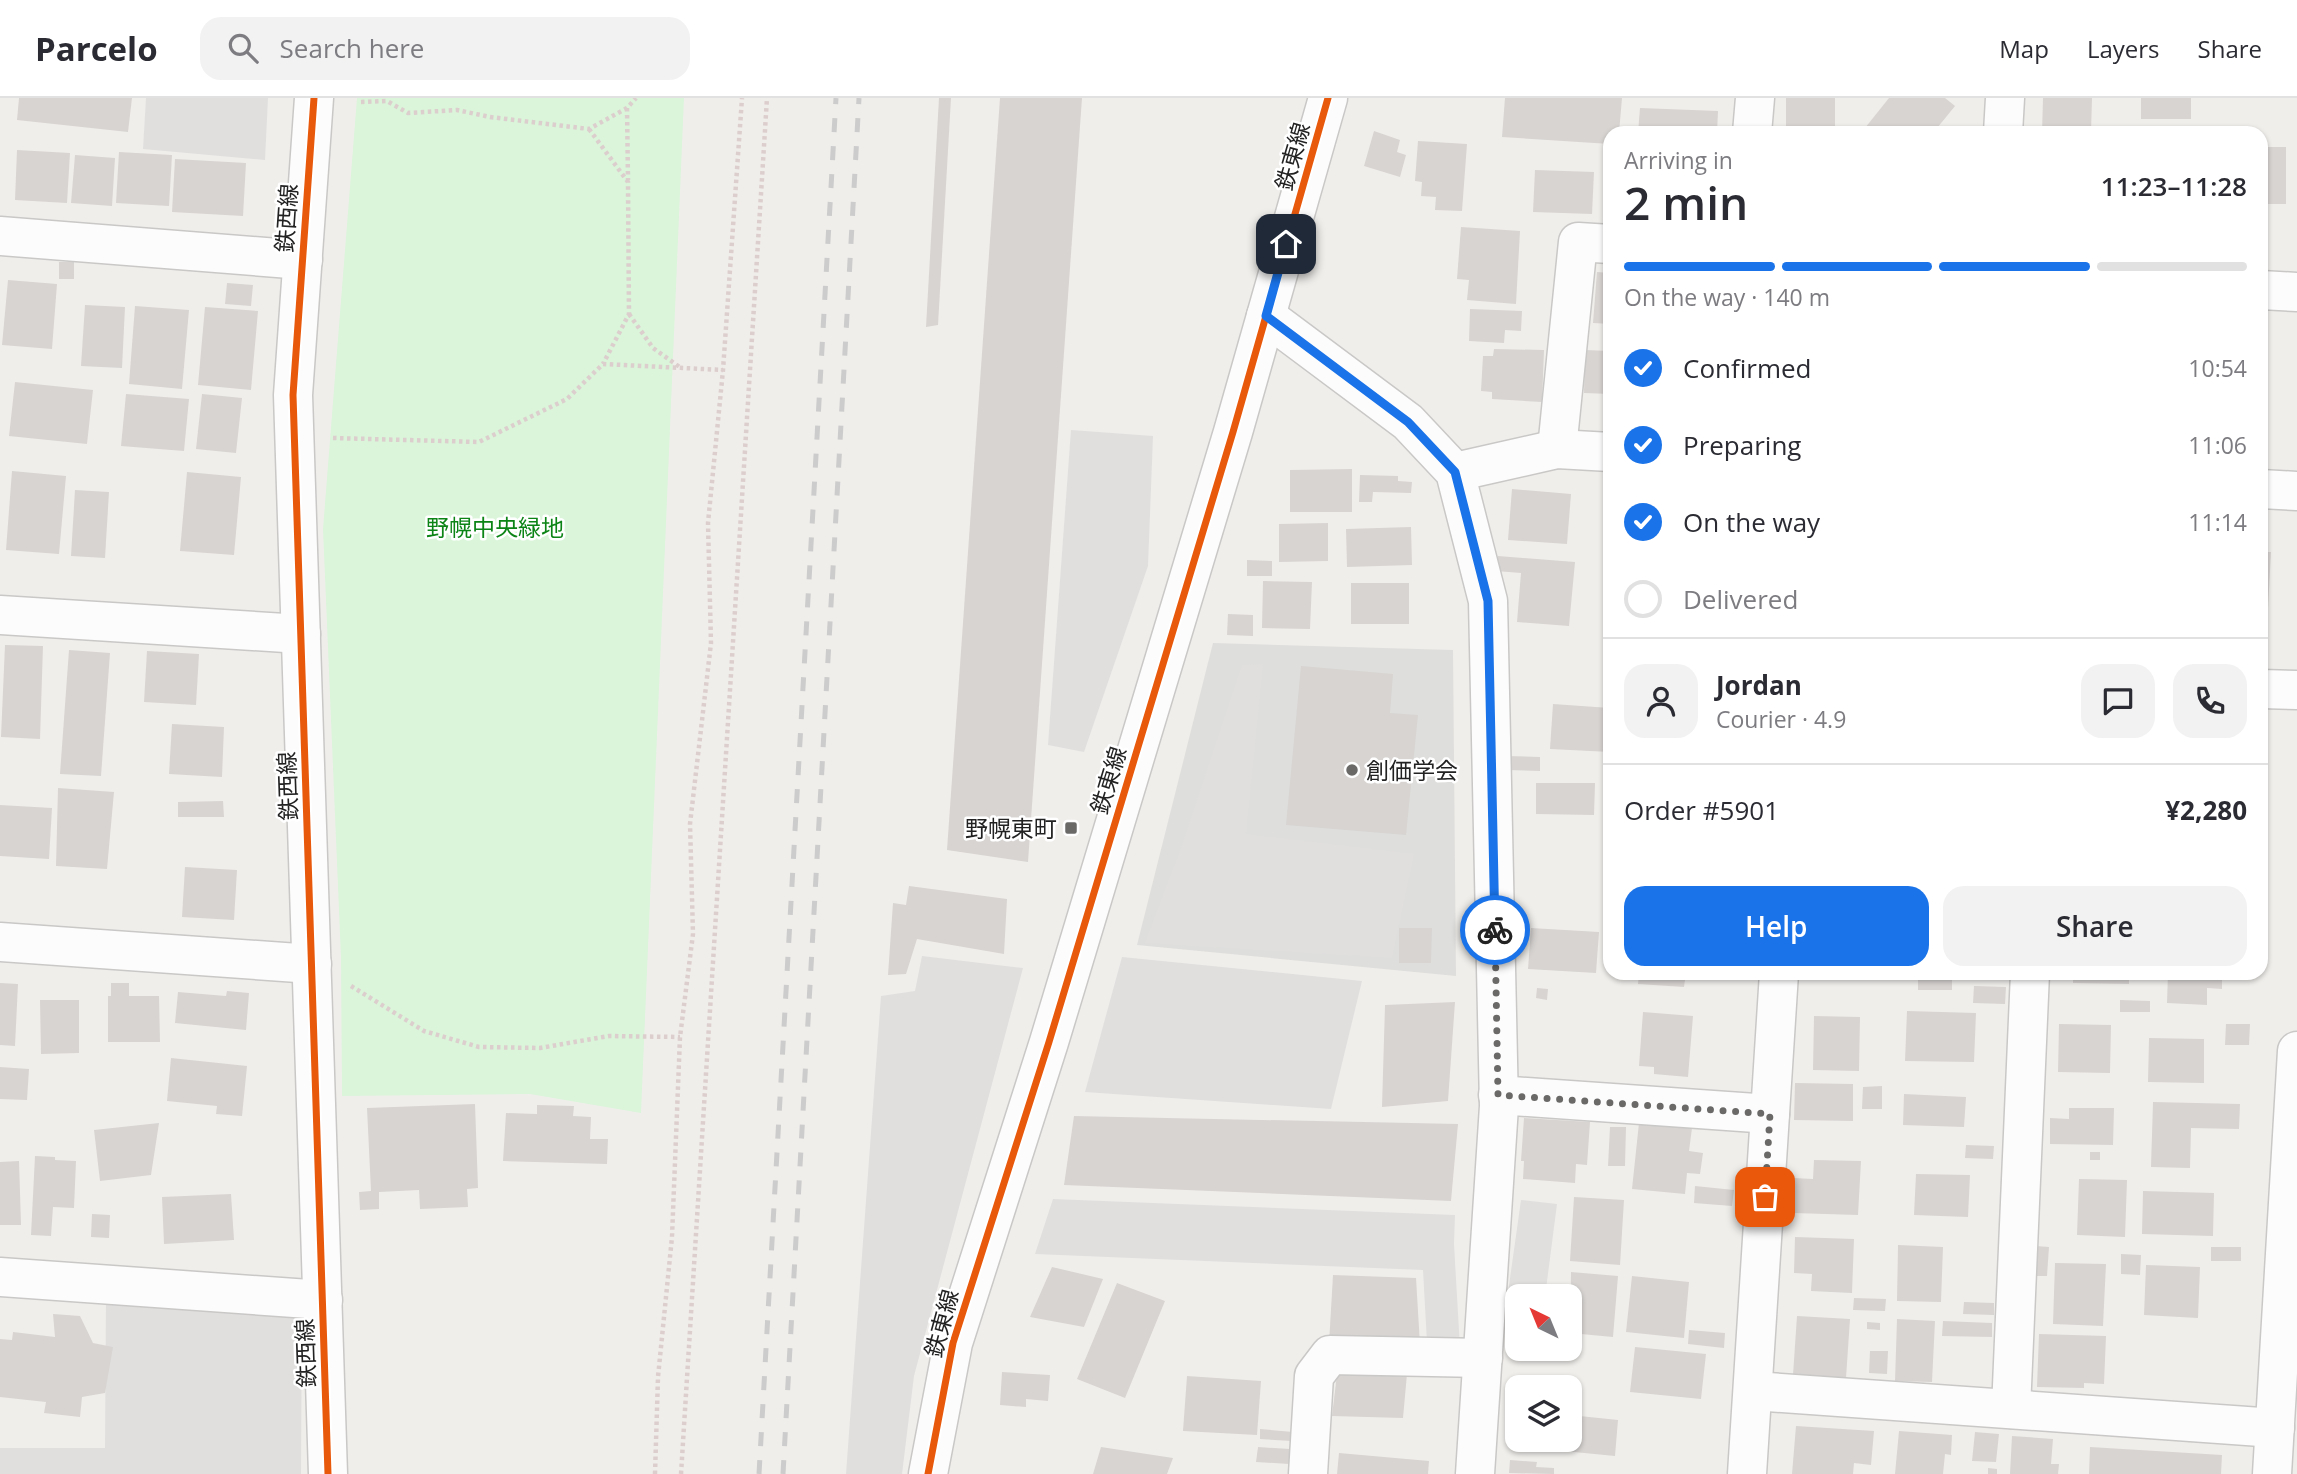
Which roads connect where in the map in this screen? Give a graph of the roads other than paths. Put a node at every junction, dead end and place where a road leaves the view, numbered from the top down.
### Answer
1 (314, 98) edge
2 (1328, 98) edge
3 (1755, 98) edge
4 (2005, 98) edge
5 (1753, 126) edge
6 (2003, 126) edge
7 (0, 236) edge
8 (1603, 244) edge
9 (303, 260) junction
10 (2268, 290) edge
11 (2297, 292) edge
12 (1266, 316) junction
13 (1557, 449) junction
14 (1603, 452) edge
15 (1455, 472) junction
16 (2268, 489) edge
17 (2297, 491) edge
18 (0, 615) edge
19 (301, 634) junction
20 (2268, 689) edge
21 (2297, 690) edge
22 (0, 942) edge
23 (312, 964) junction
24 (1779, 980) edge
25 (2030, 980) edge
26 (2297, 1051) edge
27 (1498, 1095) junction
28 (1770, 1114) junction
29 (0, 1277) edge
30 (323, 1300) junction
31 (1483, 1359) junction
32 (1753, 1391) junction
33 (2011, 1409) junction
34 (2275, 1428) junction
35 (328, 1474) edge
36 (928, 1474) edge
37 (1308, 1474) edge
38 (1475, 1474) edge
39 (1747, 1474) edge
40 (2272, 1474) edge

1 - 9 street, 鉄西線
2 - 12 street, 鉄東線
3 - 5 street
4 - 6 street
7 - 9 street
8 - 13 street
9 - 19 street, 鉄西線
10 - 11 street
12 - 15 street
12 - 36 street, 鉄東線
13 - 14 street
13 - 15 street
15 - 27 street
16 - 17 street
18 - 19 street
19 - 23 street, 鉄西線
20 - 21 street
22 - 23 street
23 - 30 street, 鉄西線
24 - 28 street
25 - 33 street
26 - 34 street
27 - 28 street
27 - 31 street
28 - 32 street
29 - 30 street
30 - 35 street, 鉄西線
31 - 37 street
31 - 38 street
32 - 33 street
32 - 39 street
33 - 34 street
34 - 40 street

